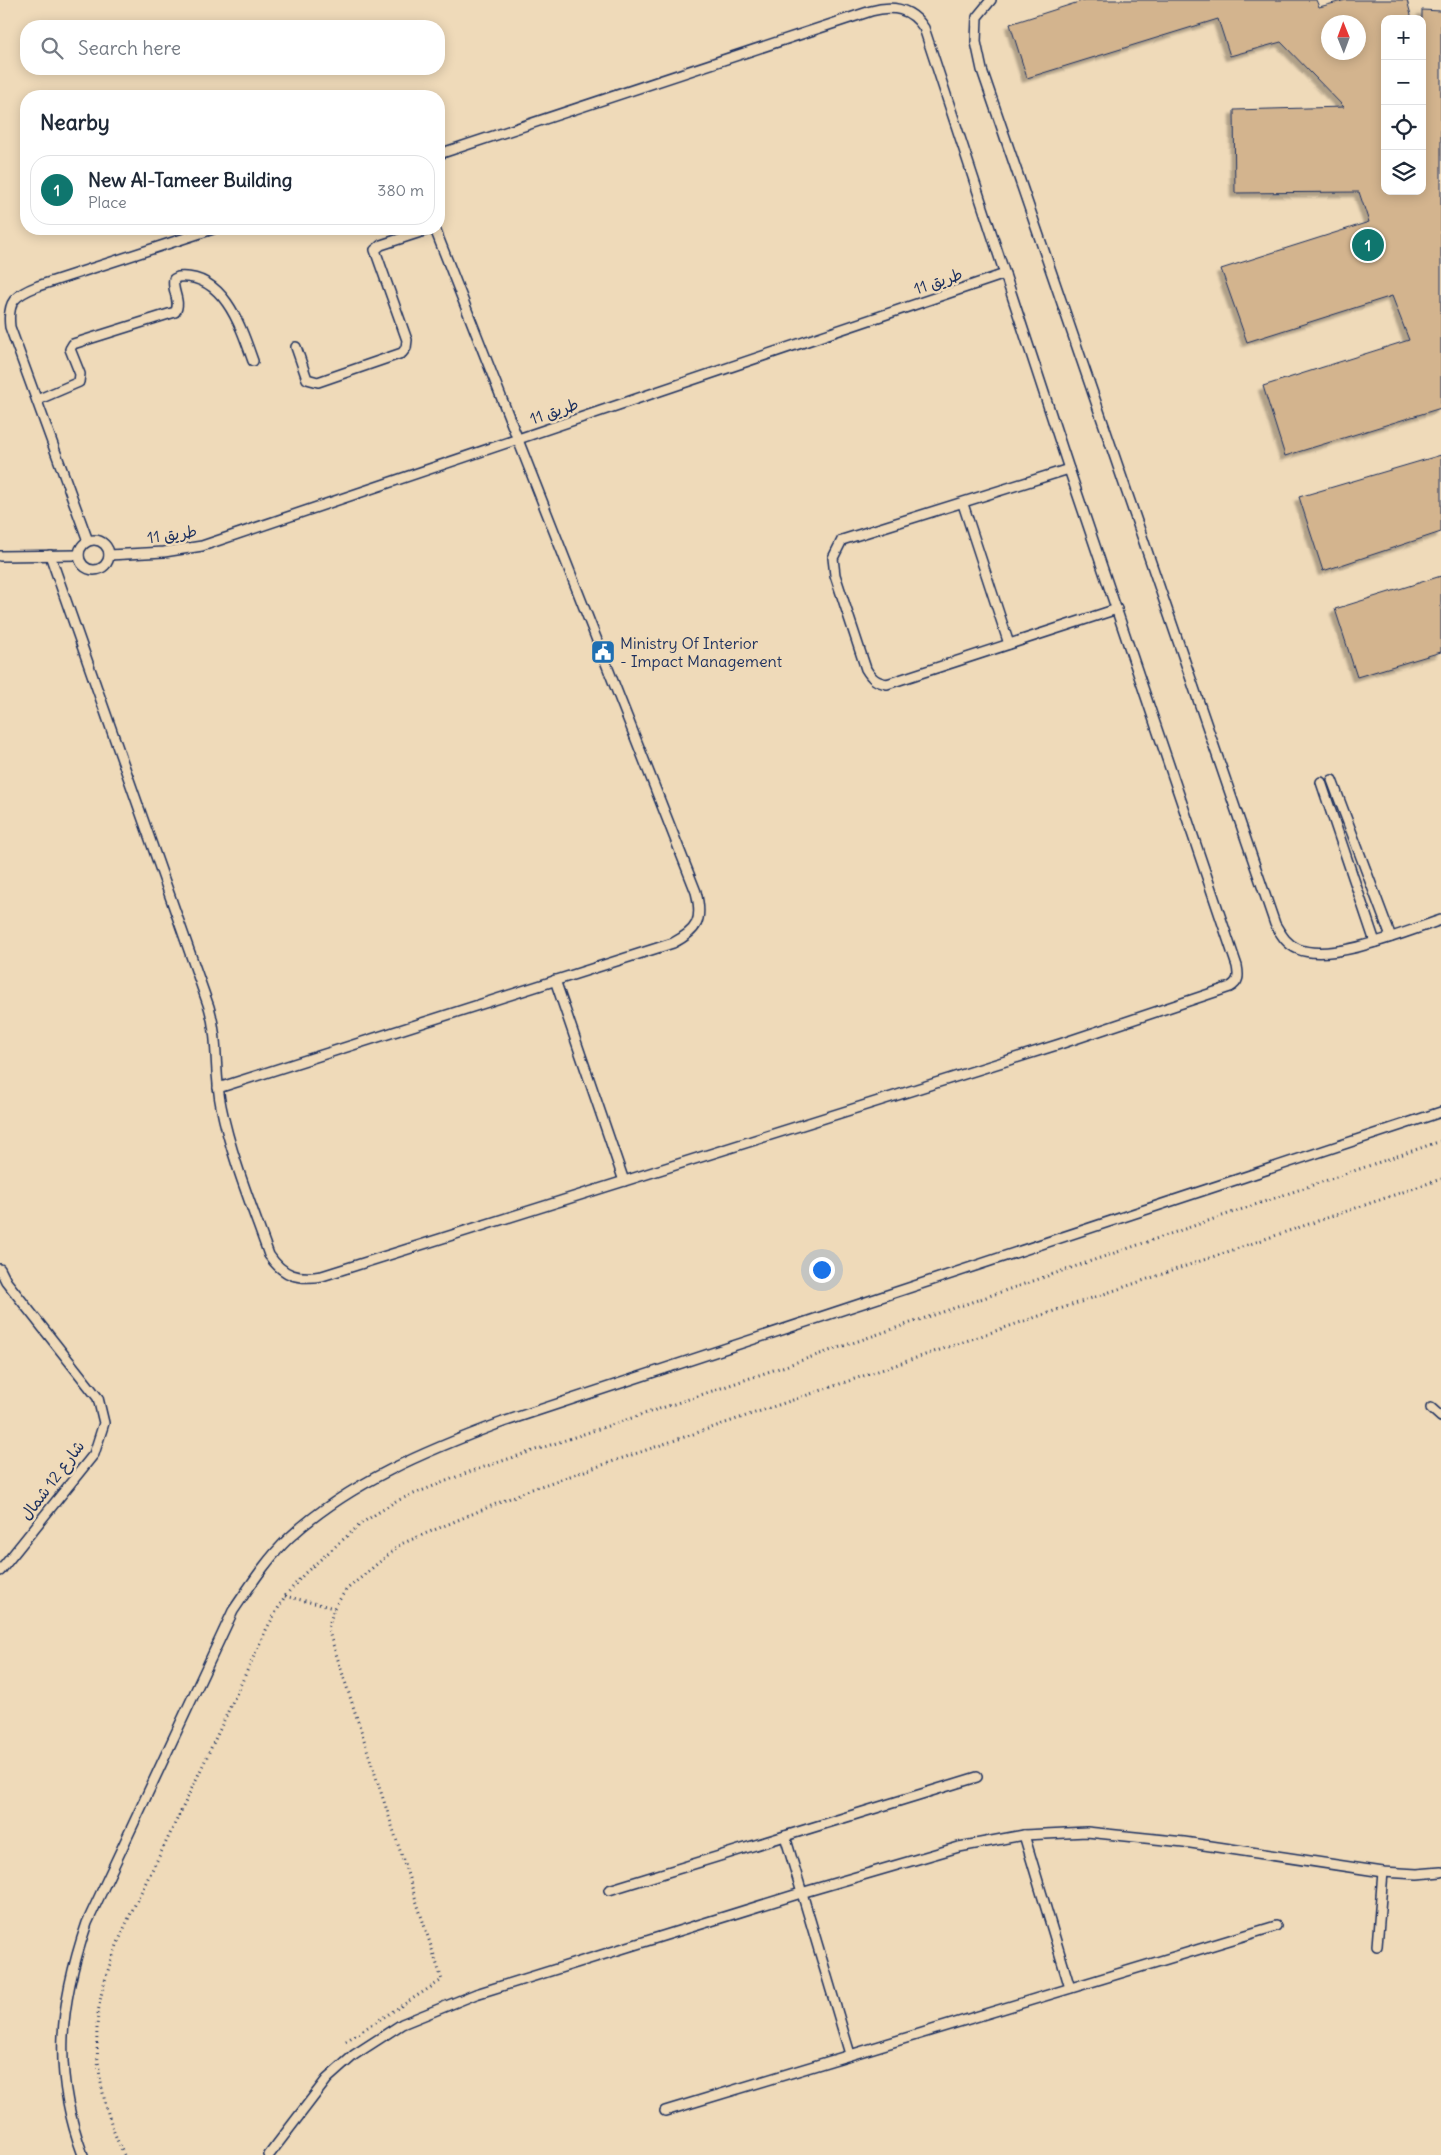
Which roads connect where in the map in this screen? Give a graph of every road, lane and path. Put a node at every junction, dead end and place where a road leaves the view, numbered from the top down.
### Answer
1 (991, 0) edge
2 (445, 152) edge
3 (195, 235) edge
4 (412, 235) edge
5 (437, 235) edge
6 (1005, 274) junction
7 (296, 347) dead end
8 (253, 361) dead end
9 (38, 400) junction
10 (517, 439) junction
11 (1069, 468) junction
12 (963, 504) junction
13 (88, 541) junction
14 (50, 555) junction
15 (78, 555) junction
16 (109, 555) junction
17 (0, 556) edge
18 (1117, 608) junction
19 (1009, 644) junction
20 (1332, 780) dead end
21 (1321, 782) dead end
22 (1441, 920) edge
23 (1391, 937) junction
24 (1375, 942) junction
25 (555, 980) junction
26 (218, 1088) junction
27 (1441, 1112) edge
28 (1441, 1141) edge
29 (1441, 1179) edge
30 (624, 1181) junction
31 (0, 1269) edge
32 (1431, 1408) dead end
33 (1441, 1417) edge
34 (0, 1571) edge
35 (286, 1596) junction
36 (334, 1608) junction
37 (977, 1776) dead end
38 (1024, 1835) junction
39 (785, 1836) junction
40 (1383, 1872) junction
41 (1441, 1872) edge
42 (609, 1890) dead end
43 (802, 1893) junction
44 (1276, 1926) dead end
45 (1377, 1946) dead end
46 (1070, 1988) junction
47 (340, 2048) dead end
48 (850, 2054) junction
49 (665, 2111) dead end
50 (82, 2155) edge
51 (124, 2155) edge
52 (269, 2155) edge

1 - 24 lane
2 - 6 lane
3 - 9 lane
4 - 7 lane
5 - 10 lane
6 - 10 lane, طريق 11
6 - 11 lane
8 - 9 lane
9 - 13 lane
10 - 16 lane, طريق 11
10 - 25 lane
11 - 12 lane
11 - 18 lane
12 - 19 lane
12 - 19 lane
13 - 15 lane
13 - 16 lane
14 - 15 lane
14 - 17 lane
14 - 26 lane
15 - 16 lane
18 - 19 lane
18 - 30 lane
20 - 23 lane
21 - 24 lane
22 - 23 lane
23 - 24 lane
25 - 26 lane
25 - 30 lane
26 - 30 lane
27 - 50 lane
28 - 35 path
29 - 36 path
31 - 34 lane, شارع 12 شمال
32 - 33 lane
35 - 36 path
35 - 51 path
36 - 47 path
37 - 39 lane
38 - 40 lane
38 - 43 lane
38 - 46 lane
39 - 42 lane
39 - 43 lane
40 - 41 lane
40 - 45 lane
43 - 48 lane
43 - 52 lane
44 - 46 lane
46 - 48 lane
48 - 49 lane

